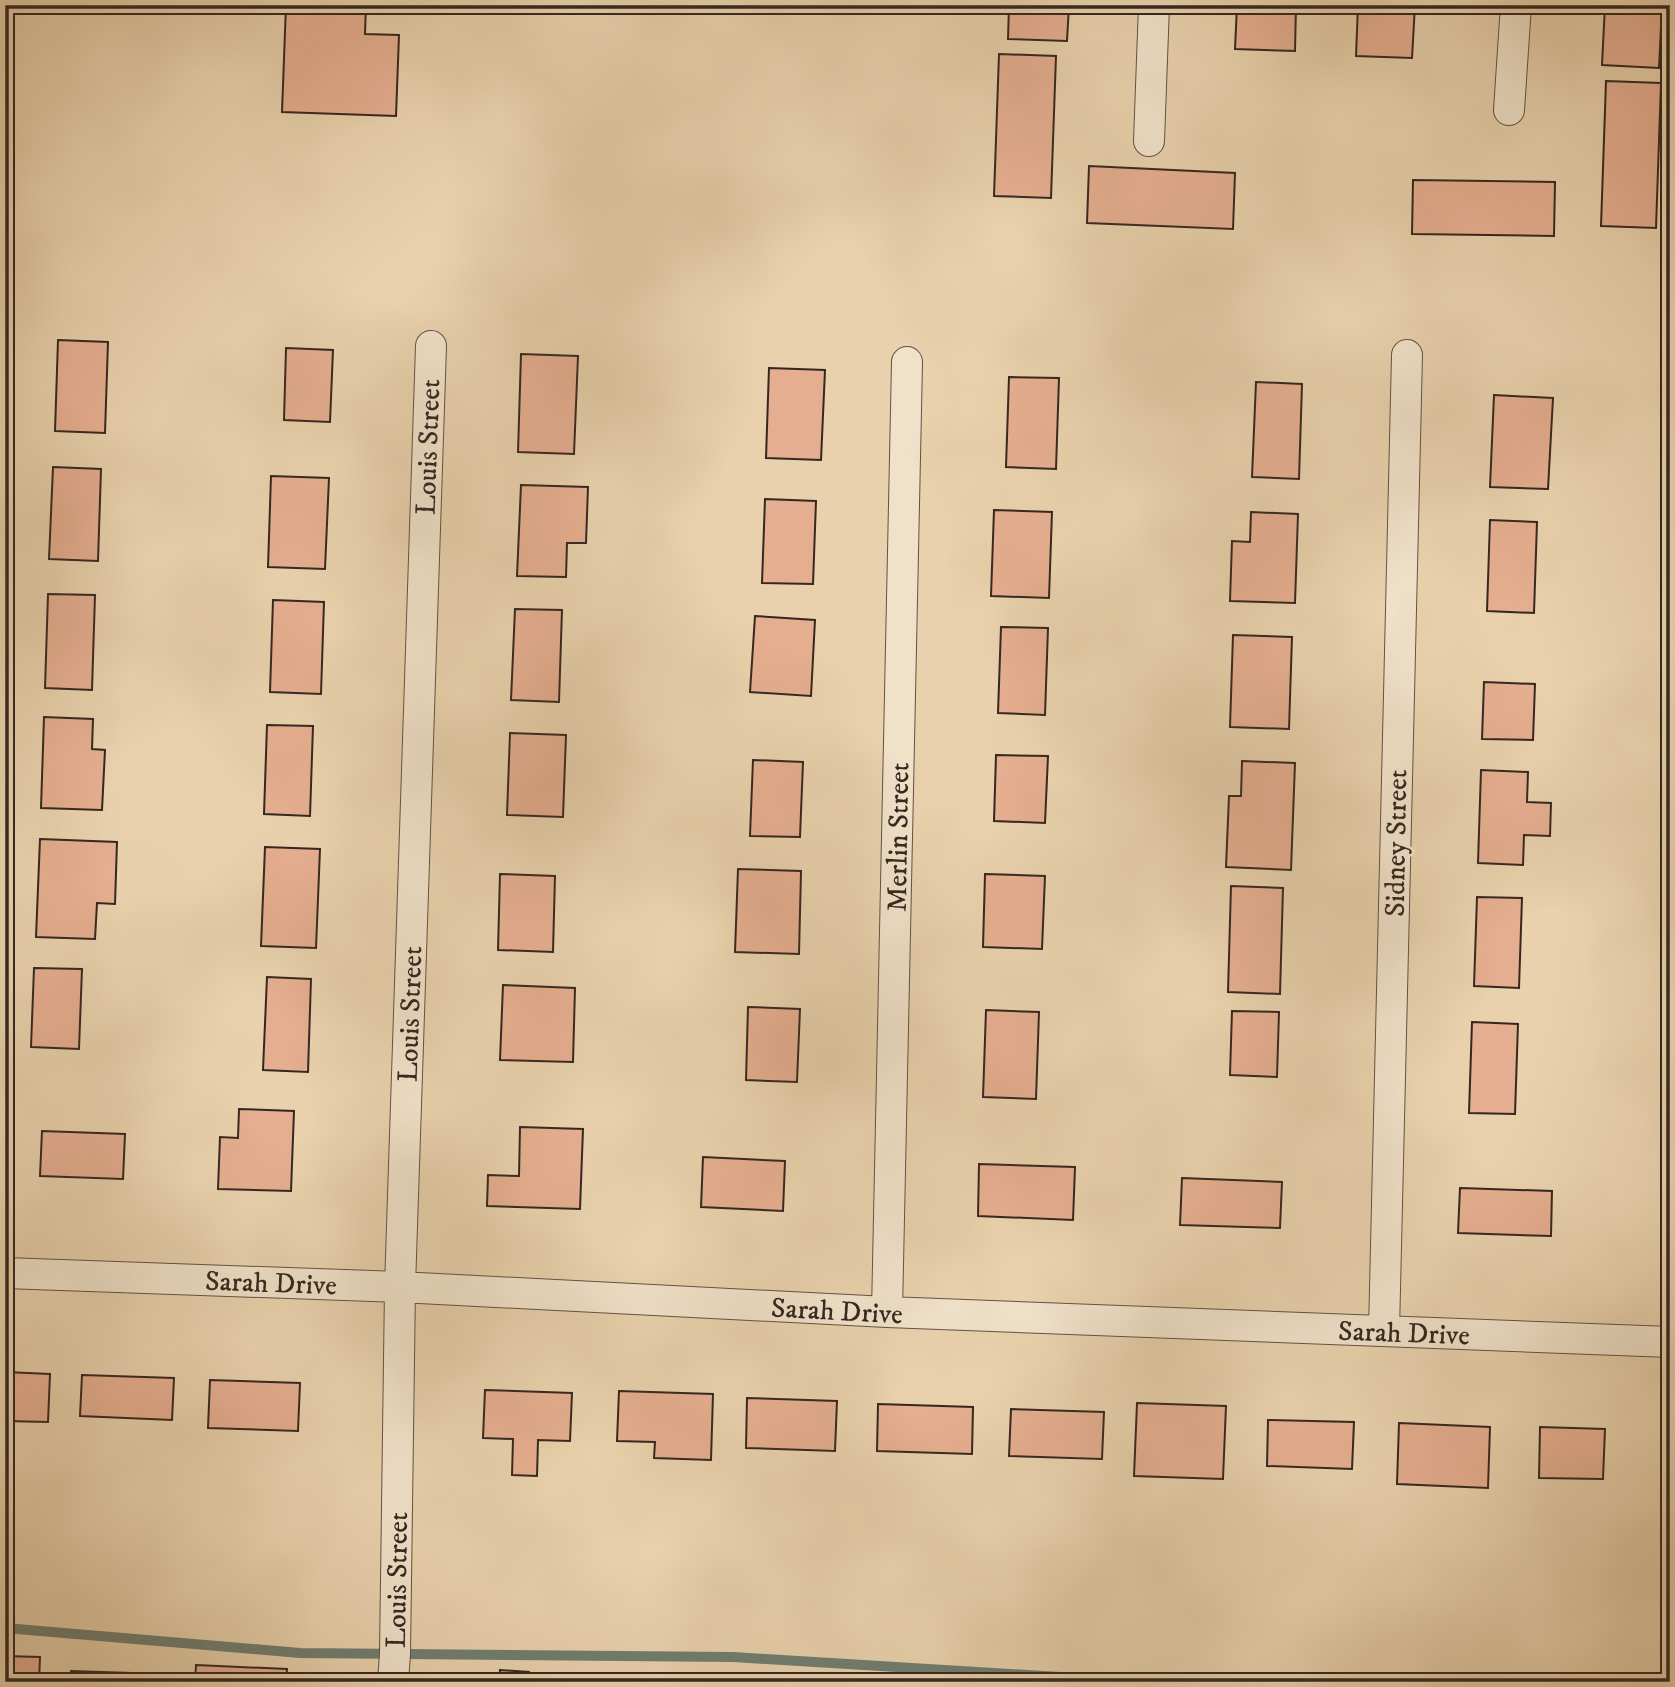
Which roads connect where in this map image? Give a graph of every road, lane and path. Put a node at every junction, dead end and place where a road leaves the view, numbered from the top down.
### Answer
1 (1154, 5) edge
2 (1516, 5) edge
3 (1509, 110) dead end
4 (1149, 141) dead end
5 (430, 346) dead end
6 (1407, 355) dead end
7 (907, 362) dead end
8 (5, 1273) edge
9 (400, 1287) junction
10 (887, 1312) junction
11 (1384, 1331) junction
12 (1670, 1342) edge
13 (393, 1682) edge

1 - 4 street
2 - 3 street
5 - 9 street, Louis Street
6 - 11 street, Sidney Street
7 - 10 street, Merlin Street
8 - 9 street, Sarah Drive
9 - 10 street, Sarah Drive
9 - 13 street, Louis Street
10 - 11 street, Sarah Drive
11 - 12 street, Sarah Drive

